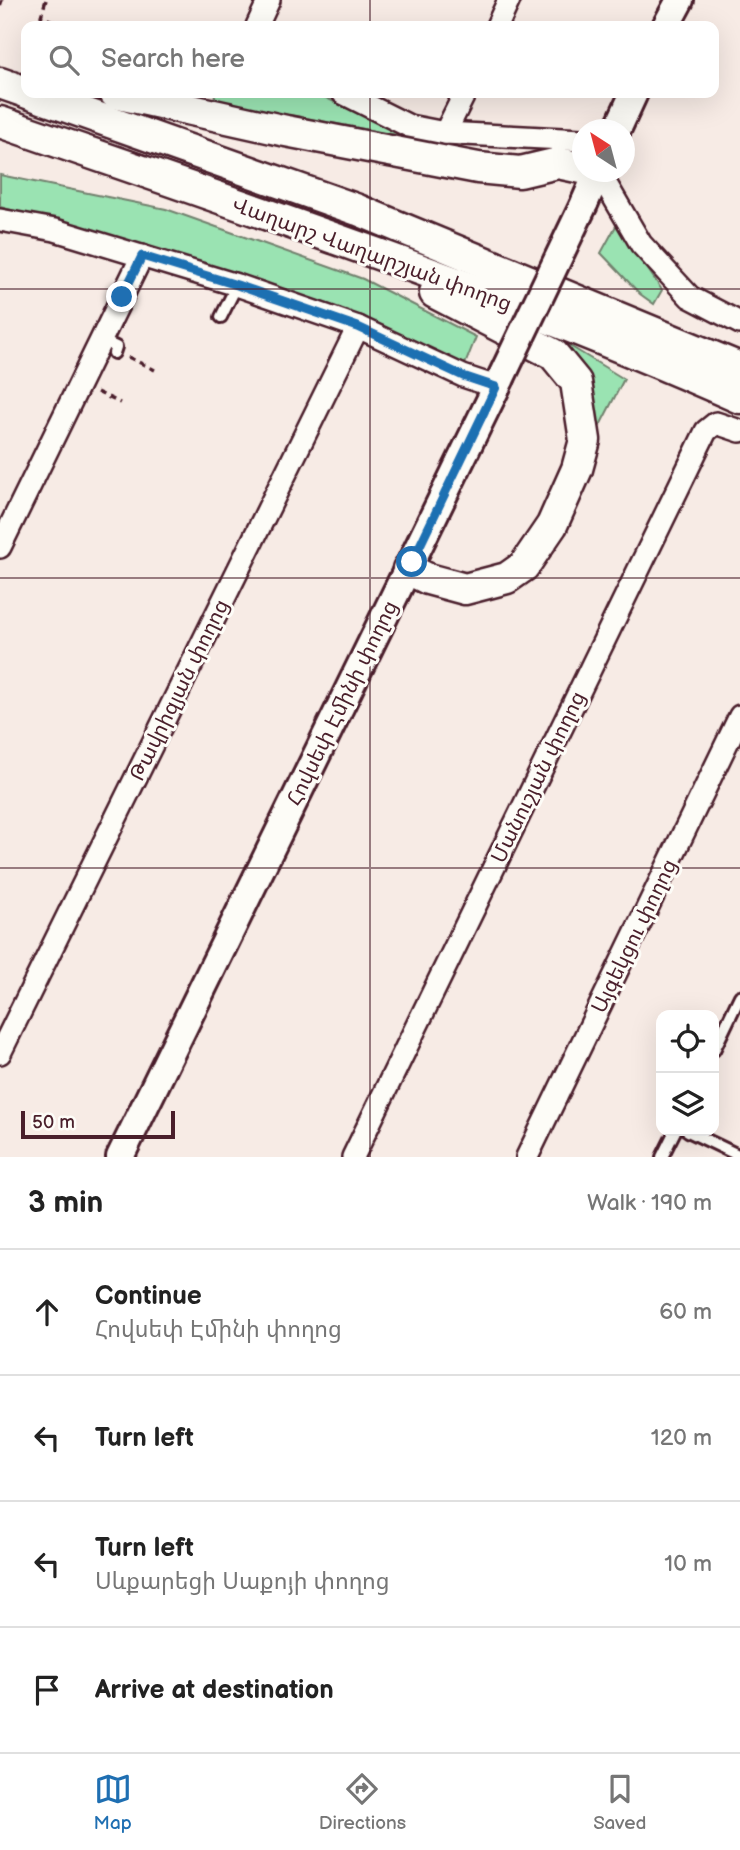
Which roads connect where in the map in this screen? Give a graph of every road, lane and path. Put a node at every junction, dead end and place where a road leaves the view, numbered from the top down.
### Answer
1 (2, 0) edge
2 (46, 0) edge
3 (269, 0) edge
4 (509, 0) edge
5 (680, 0) edge
6 (0, 6) edge
7 (52, 21) edge
8 (259, 21) edge
9 (499, 21) edge
10 (670, 21) edge
11 (62, 98) edge
12 (138, 98) edge
13 (353, 98) edge
14 (462, 98) edge
15 (632, 98) edge
16 (622, 119) edge
17 (0, 122) edge
18 (445, 133) junction
19 (572, 139) edge
20 (572, 166) edge
21 (594, 182) edge
22 (604, 182) edge
23 (0, 220) edge
24 (337, 238) junction
25 (142, 256) junction
26 (237, 285) junction
27 (221, 317) dead end
28 (740, 323) edge
29 (358, 327) junction
30 (112, 349) junction
31 (740, 368) edge
32 (155, 370) dead end
33 (498, 383) junction
34 (103, 395) dead end
35 (740, 398) edge
36 (120, 403) dead end
37 (740, 431) edge
38 (0, 547) edge
39 (408, 569) junction
40 (740, 716) edge
41 (740, 996) edge
42 (719, 1040) edge
43 (0, 1053) edge
44 (672, 1136) edge
45 (698, 1136) edge
46 (740, 1156) edge
47 (120, 1157) edge
48 (354, 1157) edge
49 (527, 1157) edge
50 (662, 1157) edge

1 - 6 path
2 - 7 path
3 - 8 street
4 - 9 street
5 - 10 street
11 - 31 main road, Վաղարշ Վաղարշյան փողոց
12 - 20 main road
13 - 18 street
14 - 18 street
15 - 16 street
17 - 24 main road, Վաղարշ Վաղարշյան փողոց
18 - 19 street
21 - 33 street, Հովսեփ Էմինի փողոց, bridge
22 - 28 street
23 - 25 street
24 - 35 main road, Վաղարշ Վաղարշյան փողոց
24 - 39 main road
25 - 26 street
25 - 30 street
26 - 27 lane
26 - 29 street
29 - 33 street
29 - 43 street, Թավրիզյան փողոց
30 - 32 path
30 - 38 street
33 - 39 street, Հովսեփ Էմինի փողոց
34 - 36 path
37 - 48 street, Մանուշյան փողոց
39 - 47 street, Հովսեփ Էմինի փողոց
40 - 49 street, Այգեկցու փողոց
41 - 42 lane
44 - 50 lane
45 - 46 lane

